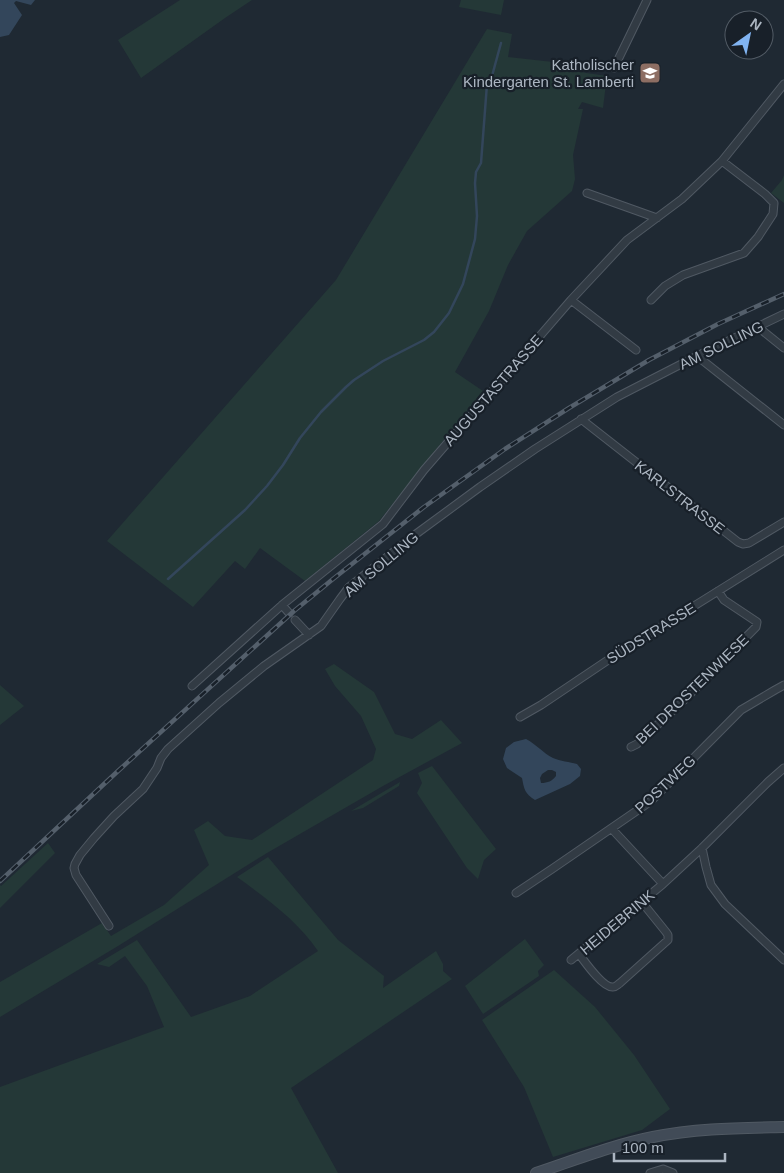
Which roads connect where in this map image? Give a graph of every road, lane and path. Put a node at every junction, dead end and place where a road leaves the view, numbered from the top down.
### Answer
1 (647, 0) edge
2 (614, 68) dead end
3 (784, 84) edge
4 (722, 161) junction
5 (587, 193) dead end
6 (656, 218) junction
7 (571, 300) junction
8 (651, 300) dead end
9 (784, 314) edge
10 (758, 327) junction
11 (784, 348) edge
12 (636, 350) dead end
13 (696, 356) junction
14 (581, 419) junction
15 (784, 425) edge
16 (784, 522) edge
17 (784, 550) edge
18 (718, 591) junction
19 (282, 605) junction
20 (288, 614) dead end
21 (295, 620) dead end
22 (309, 635) junction
23 (192, 686) dead end
24 (784, 686) edge
25 (520, 717) dead end
26 (631, 748) dead end
27 (784, 768) edge
28 (612, 829) junction
29 (702, 848) junction
30 (663, 884) junction
31 (516, 893) dead end
32 (641, 902) junction
33 (109, 926) dead end
34 (579, 954) junction
35 (571, 960) dead end
36 (784, 960) edge
37 (784, 1127) edge
38 (536, 1173) edge
39 (650, 1173) edge
40 (673, 1173) edge

1 - 2 street
3 - 4 street, AUGUSTASTRASSE
4 - 6 street, AUGUSTASTRASSE
4 - 8 street
5 - 6 street
6 - 7 street, AUGUSTASTRASSE
7 - 12 street
7 - 19 street, AUGUSTASTRASSE
9 - 10 street, AM SOLLING
10 - 11 street
10 - 13 street, AM SOLLING
13 - 14 street, AM SOLLING
13 - 15 street
14 - 16 street, KARLSTRASSE
14 - 22 street, AM SOLLING
17 - 18 street, SÜDSTRASSE
18 - 25 street, SÜDSTRASSE
18 - 26 street, BEI DROSTENWIESE
19 - 20 street
19 - 23 street, AUGUSTASTRASSE
21 - 22 street
22 - 33 street, AM SOLLING
24 - 28 street, POSTWEG
27 - 29 street, HEIDEBRINK
28 - 30 street, HEIDEBRINK
28 - 31 street, POSTWEG
29 - 30 street, HEIDEBRINK
29 - 36 street
30 - 32 street, HEIDEBRINK
32 - 34 street, HEIDEBRINK
32 - 34 street
34 - 35 street, HEIDEBRINK
37 - 38 main road
39 - 40 street

